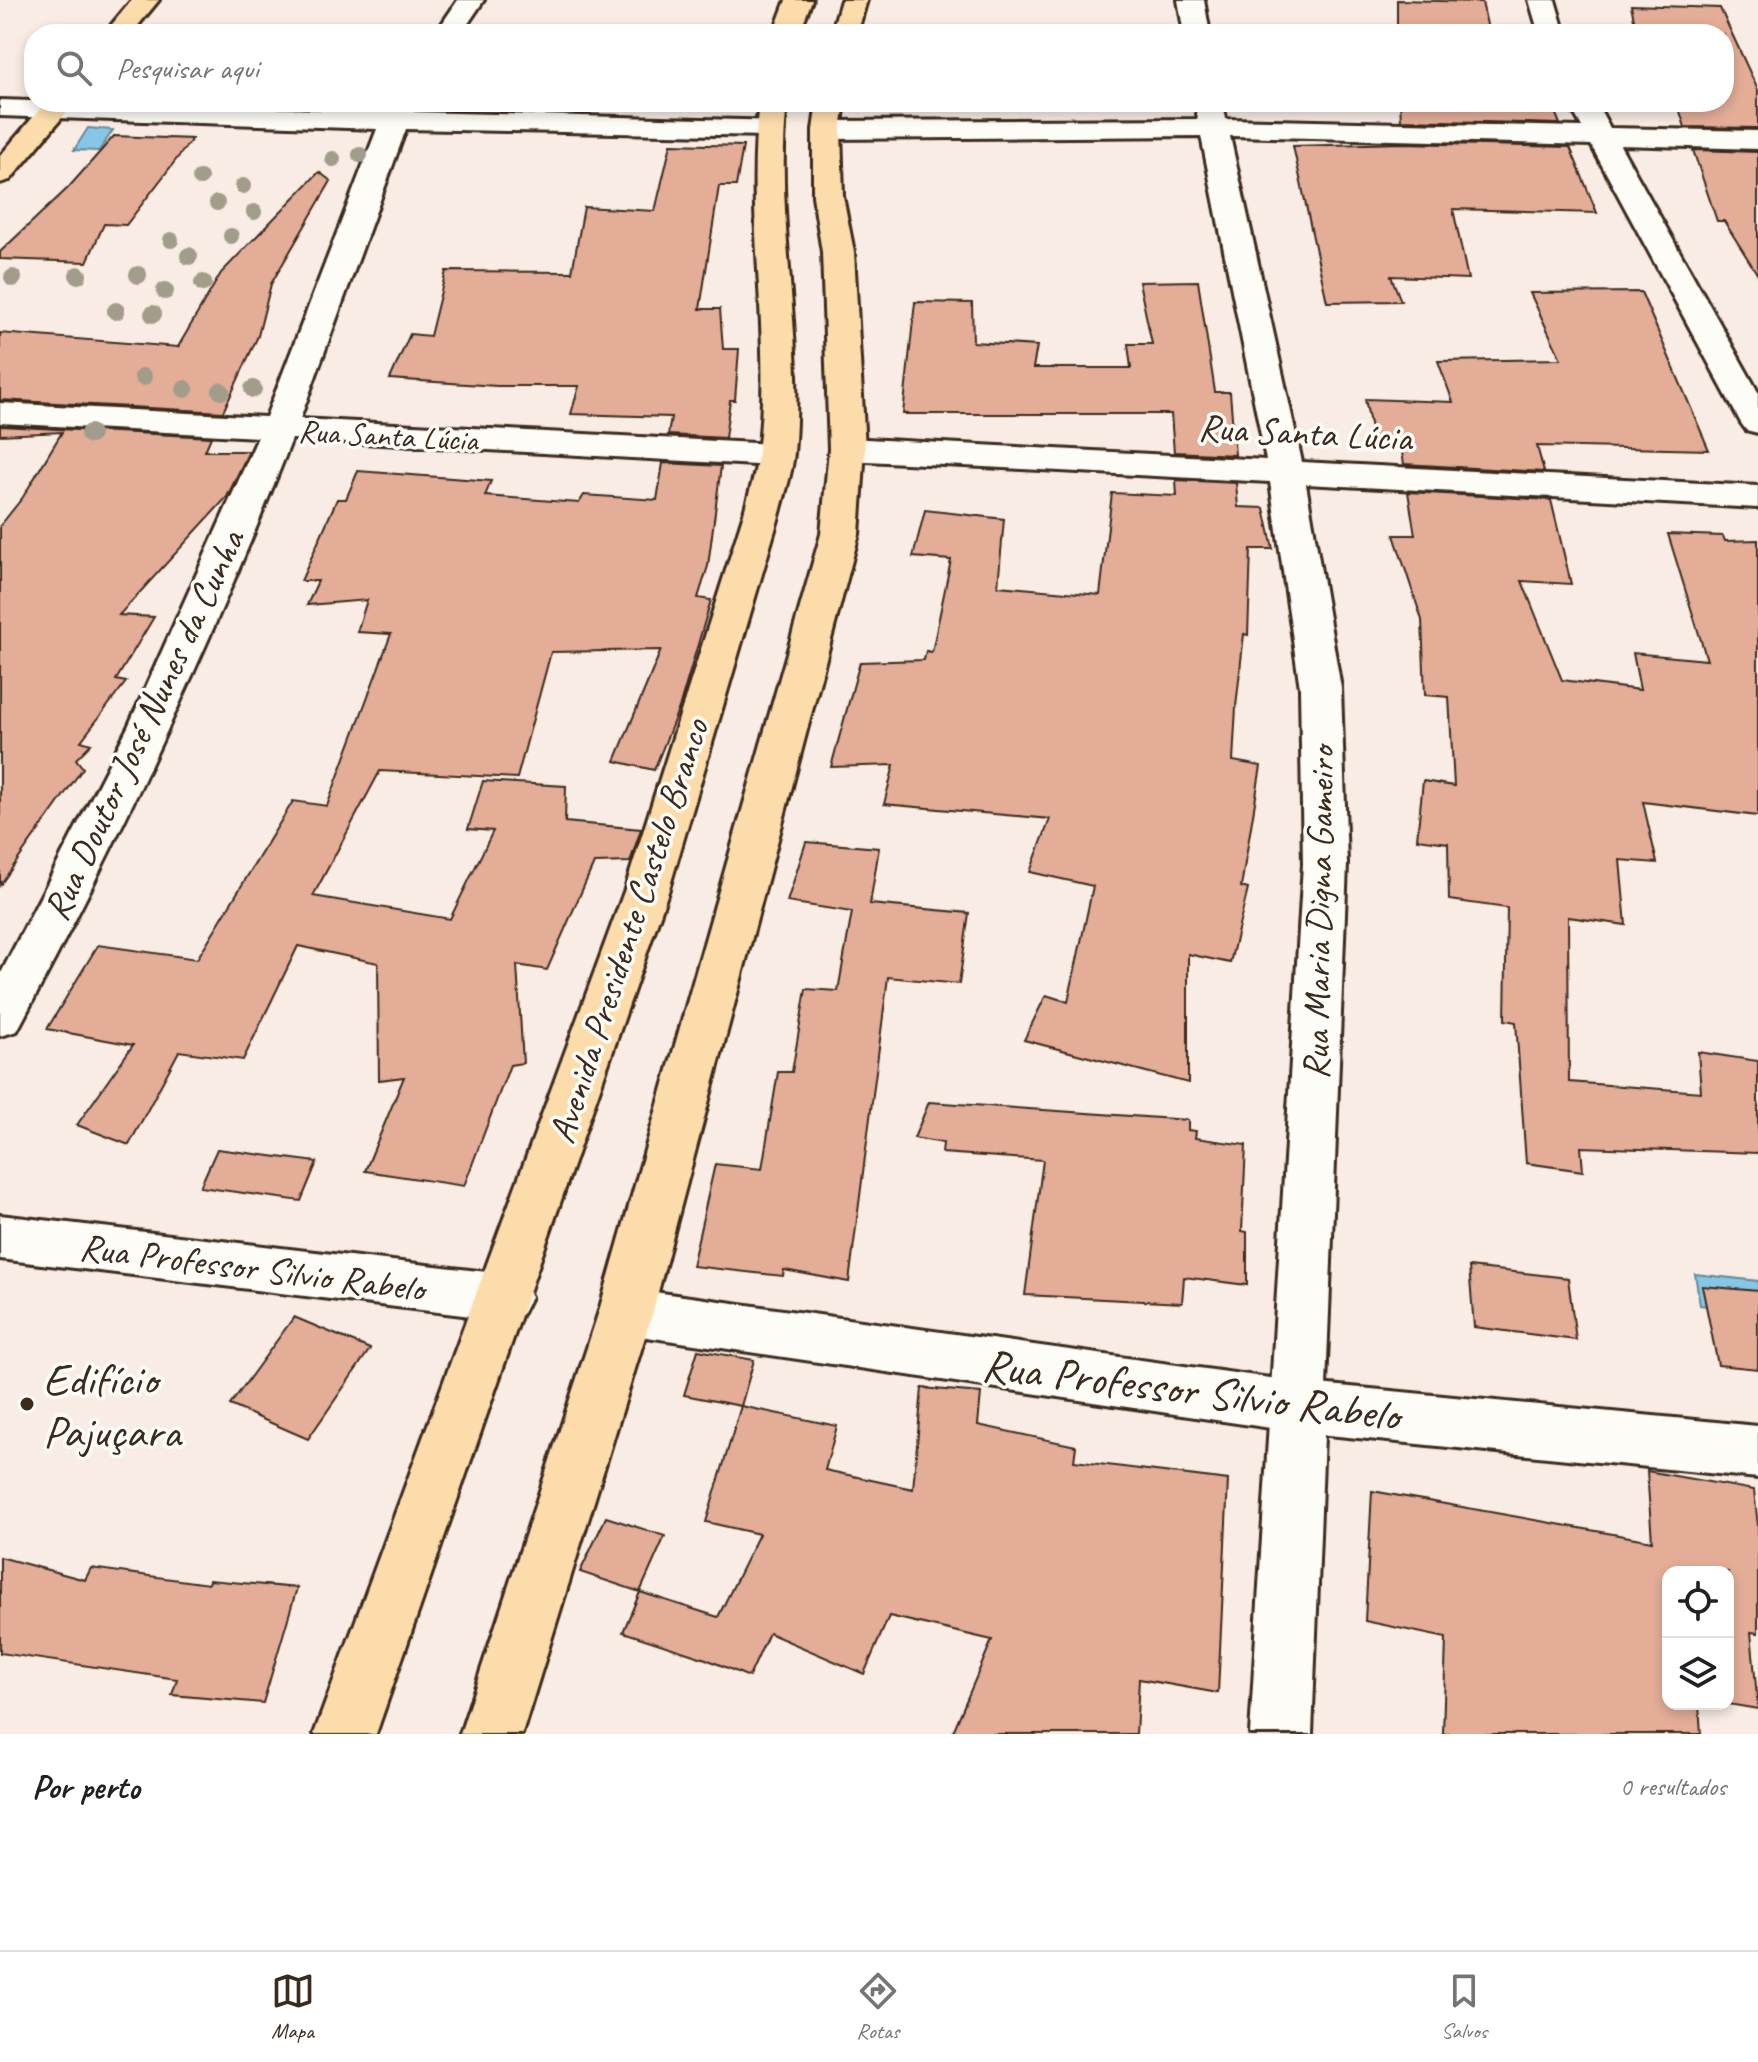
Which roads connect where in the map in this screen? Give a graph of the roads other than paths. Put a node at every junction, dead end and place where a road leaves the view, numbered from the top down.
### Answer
1 (146, 0) edge
2 (471, 0) edge
3 (799, 0) edge
4 (854, 0) edge
5 (1191, 0) edge
6 (1542, 0) edge
7 (126, 24) edge
8 (455, 24) edge
9 (790, 24) edge
10 (847, 24) edge
11 (1195, 24) edge
12 (1549, 24) edge
13 (0, 108) edge
14 (24, 108) edge
15 (53, 112) edge
16 (400, 112) edge
17 (1587, 112) edge
18 (771, 114) edge
19 (1211, 114) edge
20 (829, 116) edge
21 (1599, 136) junction
22 (1758, 140) edge
23 (0, 174) edge
24 (804, 253) junction
25 (0, 413) edge
26 (1758, 423) edge
27 (278, 429) junction
28 (847, 449) junction
29 (775, 455) junction
30 (1287, 473) junction
31 (1758, 497) edge
32 (17, 951) edge
33 (0, 1018) edge
34 (0, 1237) edge
35 (504, 1297) junction
36 (626, 1311) junction
37 (1298, 1407) junction
38 (1758, 1452) edge
39 (345, 1734) edge
40 (491, 1734) edge
41 (1281, 1734) edge

1 - 7 main road
2 - 8 street
3 - 9 main road
4 - 10 main road
5 - 11 street
6 - 12 street
13 - 14 street
15 - 23 main road
16 - 18 street
16 - 27 street, Rua Doutor José Nunes da Cunha
17 - 21 street
18 - 24 main road, Avenida Presidente Castelo Branco
19 - 20 street
19 - 21 street
19 - 30 street, Rua Maria Digna Gameiro
20 - 24 main road, Avenida Presidente Castelo Branco
21 - 22 street
21 - 26 street
24 - 28 main road, Avenida Presidente Castelo Branco
24 - 29 main road, Avenida Presidente Castelo Branco
25 - 27 street, Rua Santa Lúcia
27 - 29 street, Rua Santa Lúcia
27 - 32 street, Rua Doutor José Nunes da Cunha
28 - 30 street, Rua Santa Lúcia
28 - 36 main road, Avenida Presidente Castelo Branco
29 - 35 main road, Avenida Presidente Castelo Branco
30 - 31 street, Rua Santa Lúcia
30 - 37 street, Rua Maria Digna Gameiro
32 - 33 street, Rua Doutor José Nunes da Cunha
34 - 35 street, Rua Professor Silvio Rabelo
35 - 39 main road, Avenida Presidente Castelo Branco
36 - 37 street, Rua Professor Silvio Rabelo
36 - 40 main road, Avenida Presidente Castelo Branco
37 - 38 street, Rua Professor Silvio Rabelo
37 - 41 street, Rua Maria Digna Gameiro

